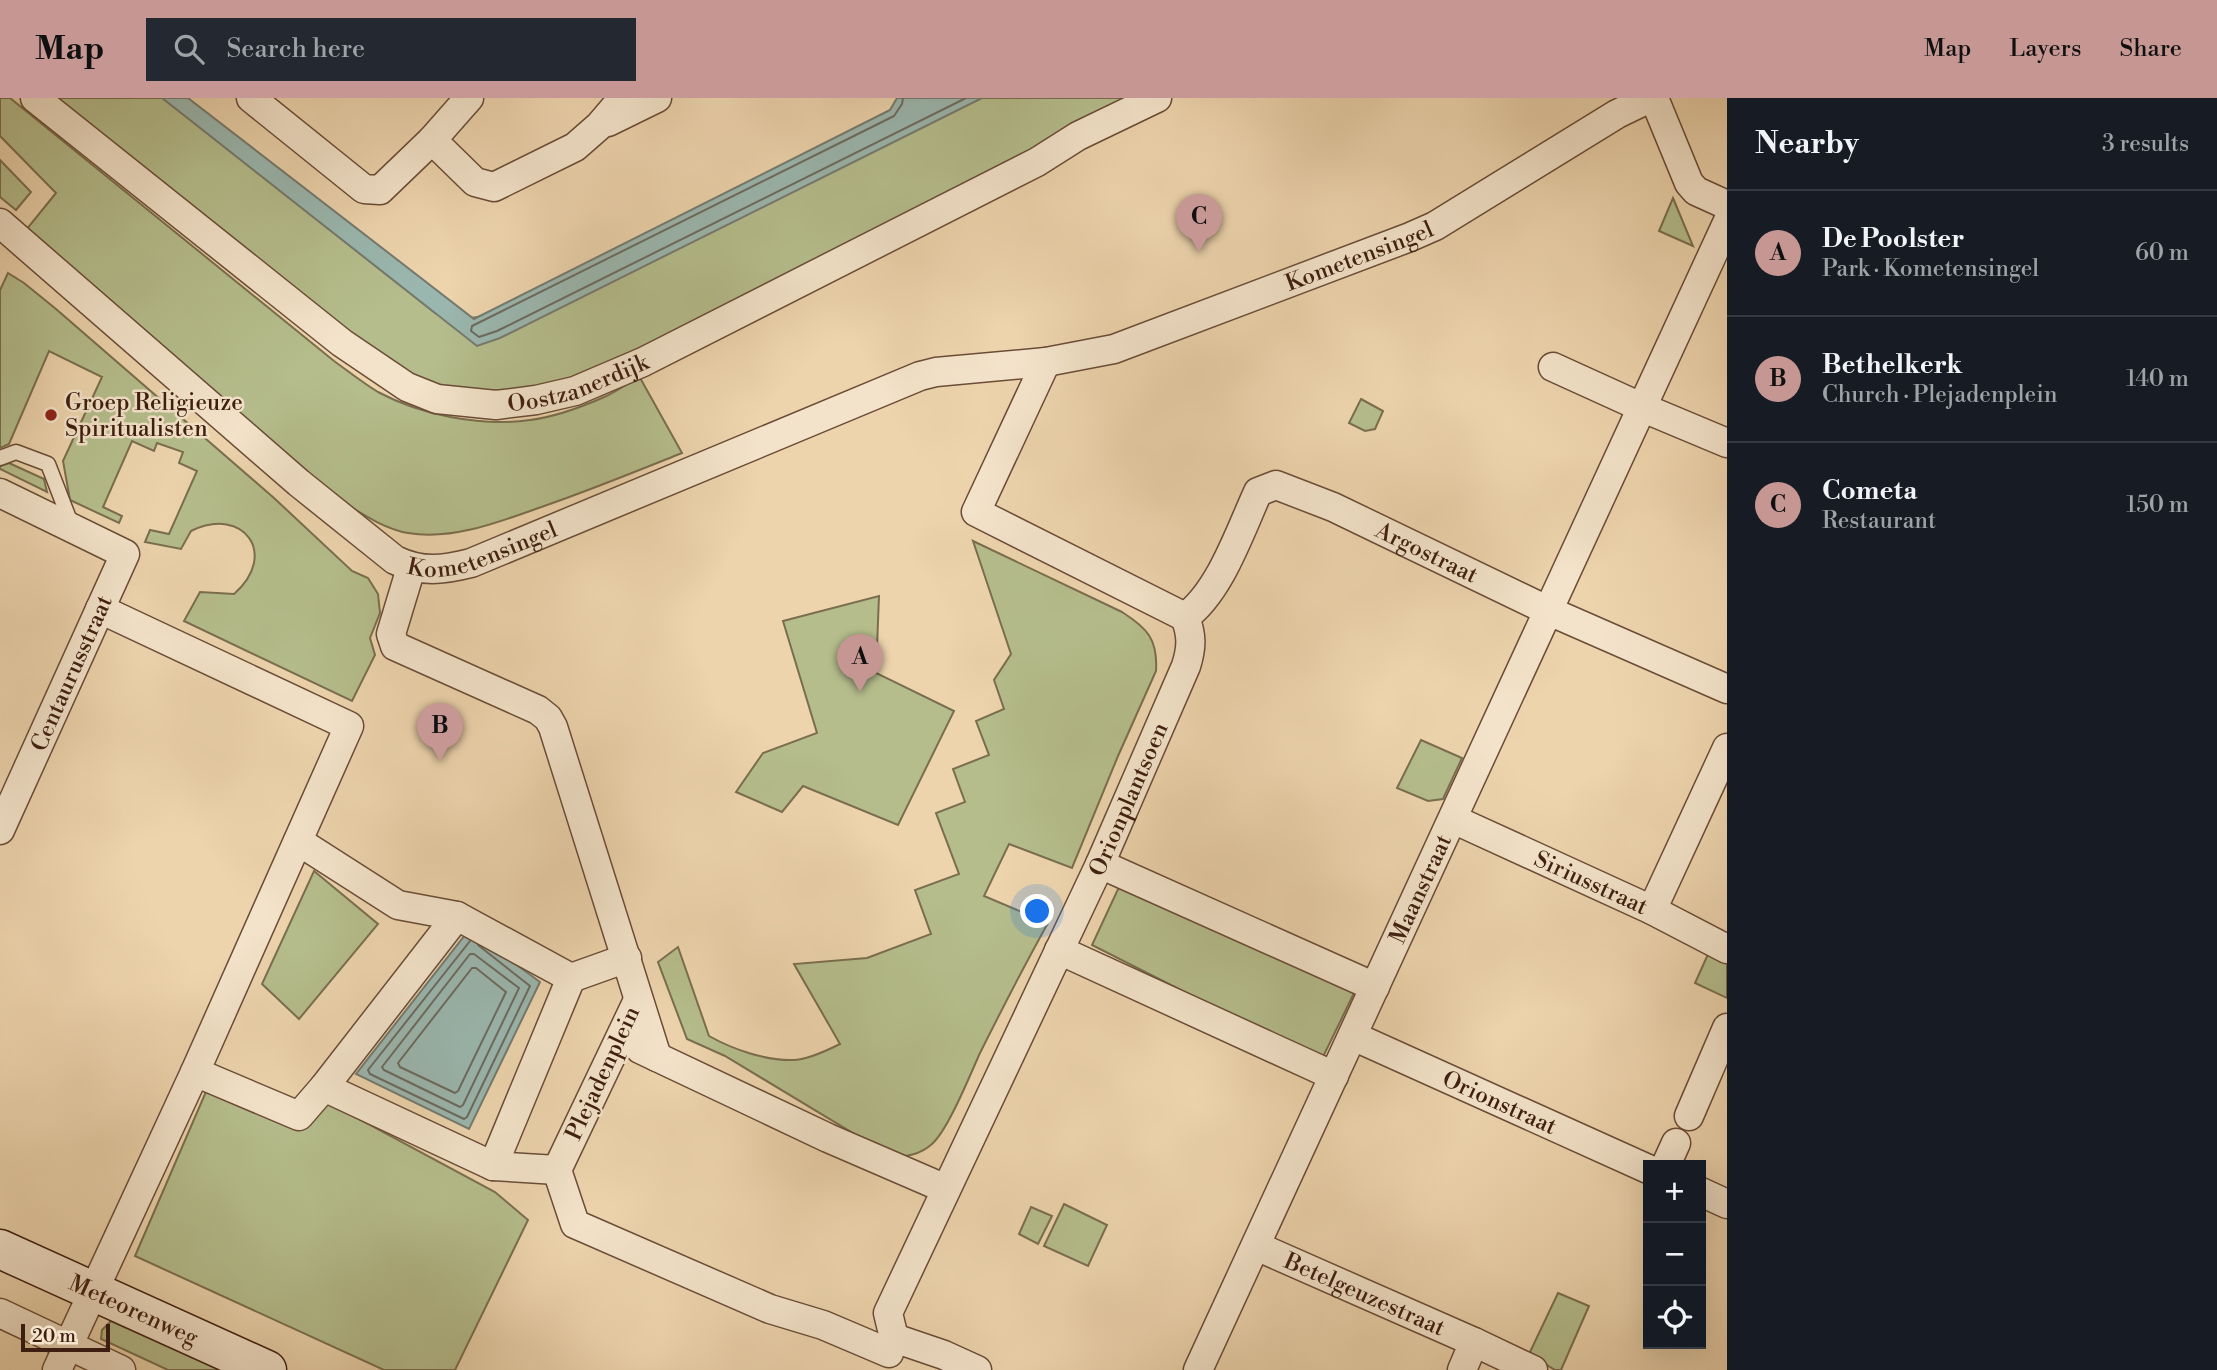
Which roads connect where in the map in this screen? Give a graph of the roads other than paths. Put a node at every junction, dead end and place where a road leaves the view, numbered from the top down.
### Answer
1 (35, 98) edge
2 (251, 98) edge
3 (469, 98) edge
4 (623, 98) edge
5 (657, 98) edge
6 (1157, 98) edge
7 (1652, 98) edge
8 (599, 126) junction
9 (432, 140) junction
10 (1727, 205) edge
11 (1727, 223) edge
12 (3, 234) edge
13 (1046, 362) junction
14 (1553, 367) dead end
15 (1641, 407) junction
16 (1727, 443) edge
17 (0, 458) edge
18 (0, 493) edge
19 (72, 527) junction
20 (411, 568) junction
21 (100, 609) junction
22 (1549, 611) junction
23 (1185, 617) junction
24 (1727, 689) edge
25 (1727, 748) edge
26 (3, 815) edge
27 (1452, 819) junction
28 (298, 841) junction
29 (1100, 864) junction
30 (1652, 910) junction
31 (457, 916) junction
32 (1727, 949) edge
33 (1059, 950) junction
34 (627, 958) junction
35 (570, 978) junction
36 (1375, 987) junction
37 (638, 1000) junction
38 (1727, 1028) edge
39 (1353, 1036) junction
40 (618, 1040) junction
41 (657, 1057) junction
42 (195, 1072) junction
43 (1335, 1076) junction
44 (324, 1087) junction
45 (1689, 1116) dead end
46 (493, 1166) junction
47 (1643, 1167) edge
48 (557, 1170) junction
49 (946, 1189) junction
50 (1706, 1194) edge
51 (1727, 1204) edge
52 (1256, 1246) junction
53 (0, 1249) edge
54 (92, 1291) junction
55 (0, 1313) edge
56 (1474, 1342) junction
57 (888, 1354) edge
58 (62, 1358) edge
59 (121, 1370) edge
60 (267, 1370) edge
61 (977, 1370) edge
62 (1198, 1370) edge
63 (1462, 1370) edge
64 (1533, 1370) edge

1 - 6 street, Oostzanerdijk
2 - 9 street
3 - 9 street
4 - 8 street
5 - 8 street
7 - 10 street
7 - 13 street, Kometensingel
8 - 9 street
11 - 15 street, Maanstraat
12 - 20 street, Kometensingel
13 - 20 street, Kometensingel
13 - 23 street
14 - 15 street
15 - 16 street
15 - 22 street, Maanstraat
17 - 19 lane
18 - 19 street
19 - 21 street, Centaurusstraat
20 - 34 street, Plejadenplein
21 - 26 street, Centaurusstraat
21 - 28 street
22 - 23 street, Argostraat
22 - 24 street, Argostraat
22 - 27 street, Maanstraat
23 - 29 street, Orionplantsoen
25 - 30 street
27 - 30 street, Siriusstraat
27 - 36 street, Maanstraat
28 - 31 street
28 - 42 street
29 - 33 street, Orionplantsoen
29 - 36 street
30 - 32 street, Siriusstraat
31 - 35 street
31 - 44 street
33 - 43 street
33 - 49 street, Orionplantsoen
34 - 35 street
34 - 37 street, Plejadenplein
35 - 46 street
36 - 39 street, Maanstraat
37 - 40 street, Plejadenplein
37 - 41 street
38 - 45 street
39 - 43 street, Maanstraat
39 - 47 street, Orionstraat
40 - 41 street
40 - 48 street, Plejadenplein
41 - 49 street
42 - 44 street
42 - 54 street
43 - 52 street, Maanstraat
44 - 46 street
46 - 48 street
48 - 57 street
49 - 57 street, Orionplantsoen
50 - 51 street
52 - 56 street, Betelgeuzestraat
52 - 62 street, Maanstraat
53 - 54 street, Meteorenweg
54 - 58 street
54 - 60 street, Meteorenweg
55 - 58 street
56 - 63 street
56 - 64 street, Betelgeuzestraat
57 - 61 street
58 - 59 street

